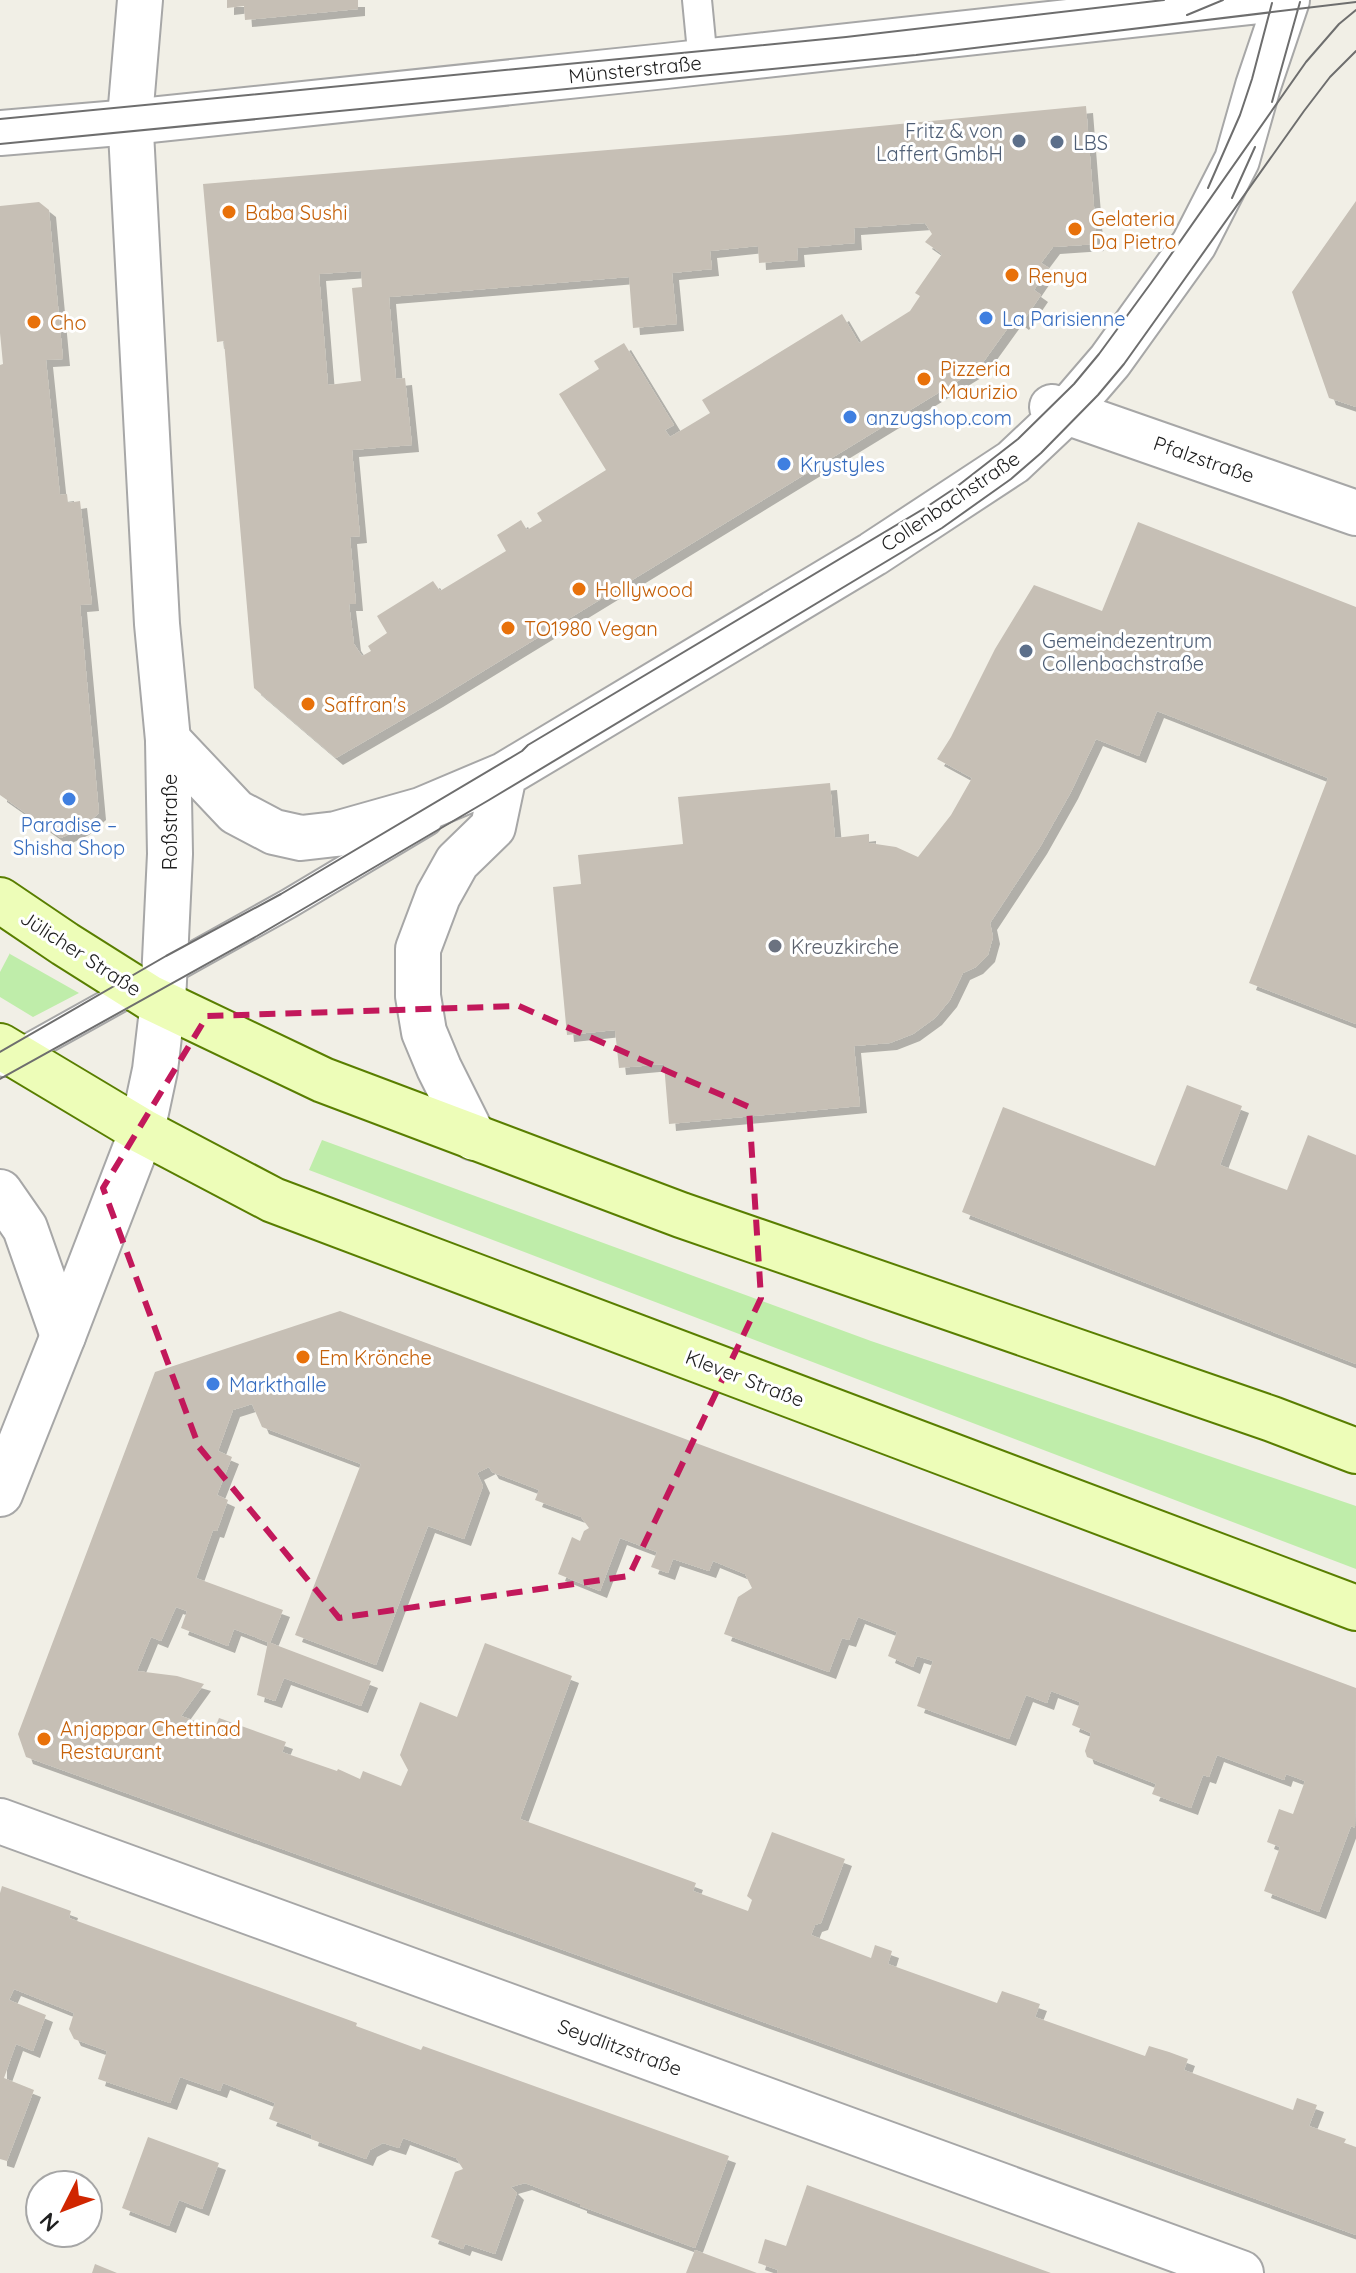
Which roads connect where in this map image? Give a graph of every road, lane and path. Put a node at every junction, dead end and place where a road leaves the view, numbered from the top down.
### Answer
1 (140, 0) edge
2 (697, 0) edge
3 (1269, 0) edge
4 (1287, 0) edge
5 (703, 62) junction
6 (131, 122) junction
7 (0, 133) edge
8 (1060, 409) junction
9 (1356, 513) edge
10 (168, 740) junction
11 (504, 775) junction
12 (0, 900) edge
13 (155, 987) junction
14 (5, 1055) edge
15 (142, 1131) junction
16 (474, 1138) junction
17 (0, 1192) edge
18 (63, 1336) junction
19 (1356, 1451) edge
20 (0, 1494) edge
21 (1356, 1608) edge
22 (0, 1821) edge
23 (1241, 2273) edge

1 - 6 street, Roßstraße
2 - 5 lane
3 - 5 street, Münsterstraße
4 - 8 street, Collenbachstraße
5 - 6 street, Münsterstraße
6 - 7 street, Münsterstraße
6 - 10 street, Roßstraße
8 - 9 street, Pfalzstraße
8 - 11 street, Collenbachstraße
10 - 11 street, Collenbachstraße
10 - 13 street, Roßstraße
11 - 13 lane
11 - 16 street
12 - 13 main road, Jülicher Straße
13 - 14 lane
13 - 15 street, Roßstraße
13 - 16 main road
14 - 15 main road
15 - 18 street, Roßstraße
15 - 21 main road, Klever Straße
16 - 19 main road
17 - 18 street
18 - 20 street, Roßstraße
22 - 23 street, Seydlitzstraße

